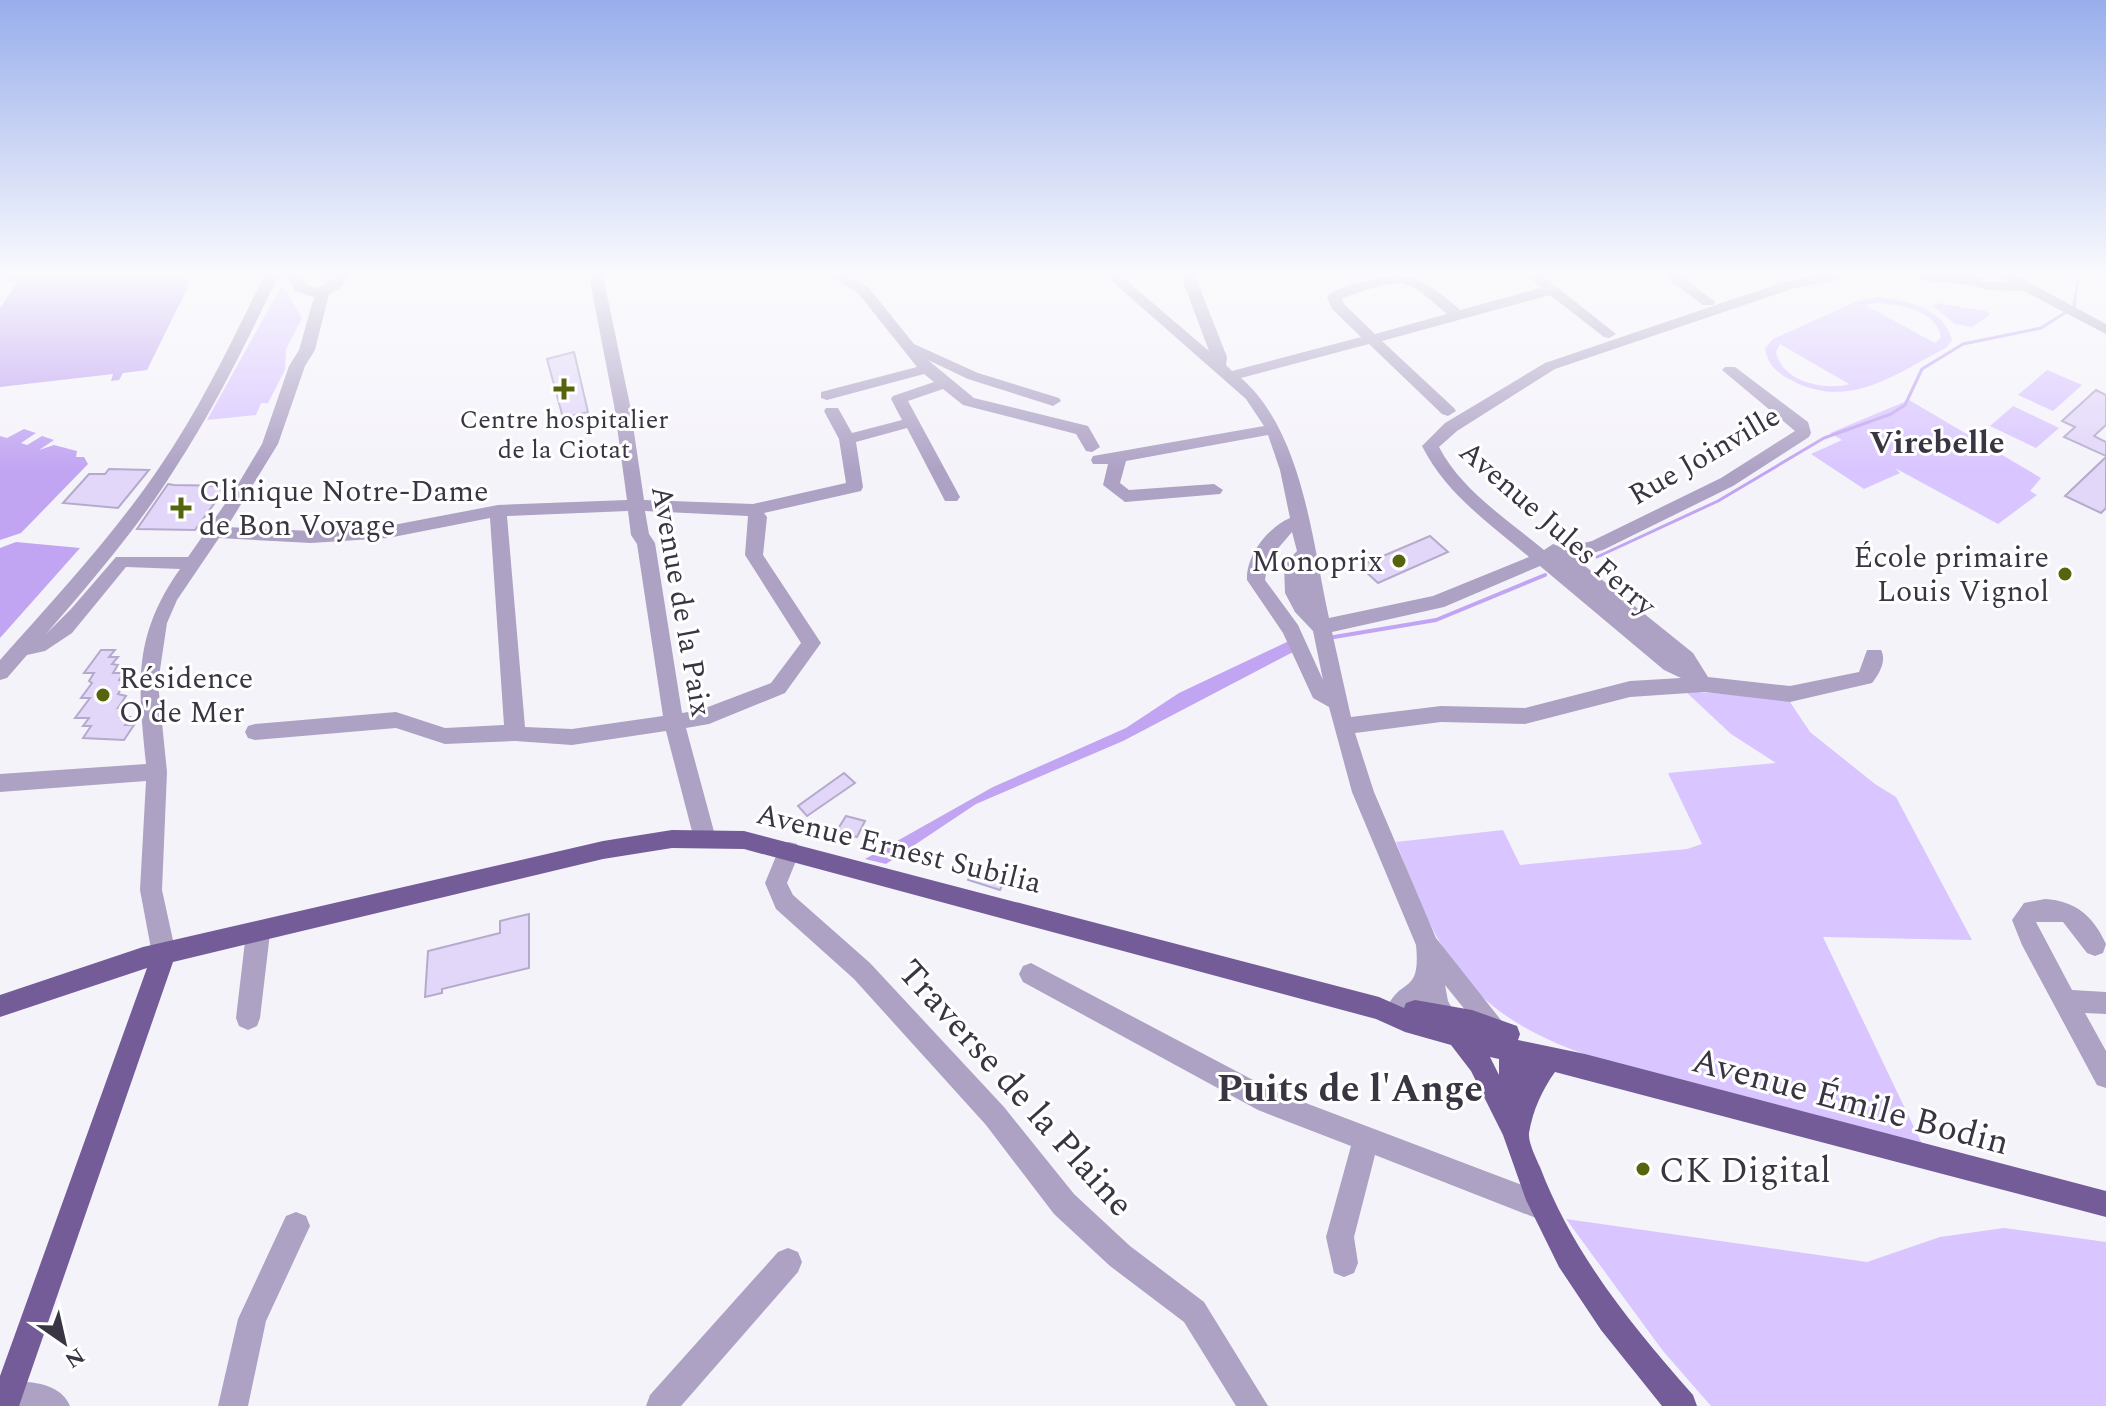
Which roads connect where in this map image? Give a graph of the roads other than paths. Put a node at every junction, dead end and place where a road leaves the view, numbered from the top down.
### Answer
1 (243, 342) edge
2 (309, 342) edge
3 (609, 342) edge
4 (906, 342) edge
5 (1189, 342) edge
6 (1213, 342) edge
7 (1361, 342) edge
8 (1374, 342) edge
9 (1621, 342) edge
10 (911, 347) junction
11 (1218, 367) junction
12 (927, 369) junction
13 (1730, 370) dead end
14 (1250, 372) junction
15 (944, 384) junction
16 (1053, 401) dead end
17 (1448, 411) dead end
18 (912, 422) junction
19 (1274, 429) junction
20 (847, 439) junction
21 (1118, 459) junction
22 (1214, 490) dead end
23 (951, 497) dead end
24 (636, 505) junction
25 (753, 510) junction
26 (498, 511) junction
27 (1298, 522) junction
28 (213, 532) junction
29 (1551, 558) junction
30 (193, 563) junction
31 (1320, 621) junction
32 (23, 648) junction
33 (1874, 655) dead end
34 (0, 673) edge
35 (1701, 681) junction
36 (1337, 701) junction
37 (674, 723) junction
38 (1343, 726) junction
39 (255, 732) dead end
40 (515, 733) junction
41 (157, 772) junction
42 (0, 783) edge
43 (705, 839) junction
44 (789, 851) junction
45 (258, 933) junction
46 (2095, 945) dead end
47 (164, 954) junction
48 (1428, 956) junction
49 (1031, 974) dead end
50 (2066, 1001) junction
51 (2106, 1003) edge
52 (0, 1006) edge
53 (1389, 1008) junction
54 (248, 1018) dead end
55 (1471, 1029) junction
56 (1512, 1051) junction
57 (1549, 1060) junction
58 (1578, 1064) junction
59 (2106, 1076) edge
60 (1517, 1139) junction
61 (1366, 1140) junction
62 (2106, 1204) edge
63 (1541, 1206) junction
64 (296, 1226) dead end
65 (788, 1262) dead end
66 (1344, 1263) dead end
67 (10, 1358) edge
68 (5, 1402) edge
69 (1244, 1402) edge
70 (55, 1406) edge
71 (233, 1406) edge
72 (661, 1406) edge
73 (1682, 1406) edge

1 - 32 street
2 - 28 street
3 - 24 street, Avenue de la Paix
4 - 10 street
5 - 11 street
6 - 11 street
7 - 14 street
8 - 17 street
9 - 29 street, Avenue Jules Ferry
10 - 12 street
10 - 16 street
11 - 14 street
12 - 15 street
12 - 20 street
13 - 29 street, Rue Joinville
14 - 19 street
15 - 18 street
15 - 21 street
18 - 20 street
18 - 23 street
19 - 21 street
19 - 27 street
20 - 25 street
21 - 22 street
24 - 25 street
24 - 26 street
24 - 37 street, Avenue de la Paix
25 - 37 street
26 - 28 street
26 - 40 street
27 - 31 street
27 - 36 street
28 - 30 street
29 - 31 street
29 - 35 street, Avenue Jules Ferry
30 - 32 street
30 - 41 street
31 - 36 street
32 - 34 street
33 - 35 street
35 - 38 street
36 - 38 street
37 - 40 street
37 - 43 street, Avenue de la Paix
38 - 48 street
39 - 40 street
41 - 42 street
41 - 47 street
43 - 44 main road, Avenue Ernest Subilia
43 - 45 main road, Avenue Ernest Subilia
44 - 53 main road, Avenue Ernest Subilia
44 - 69 street, Traverse de la Plaine
45 - 47 main road, Avenue Ernest Subilia
45 - 54 street
46 - 50 street
47 - 52 main road, Avenue Ernest Subilia
47 - 67 main road
48 - 53 street
48 - 55 street
49 - 61 street
50 - 51 street
50 - 59 street
53 - 55 main road, Avenue Ernest Subilia
55 - 56 main road, Avenue Émile Bodin
55 - 58 main road, Avenue Émile Bodin
55 - 60 main road
56 - 57 main road, Avenue Émile Bodin
56 - 60 main road
57 - 58 main road, Avenue Émile Bodin
57 - 60 main road
58 - 62 main road, Avenue Émile Bodin
60 - 63 main road
61 - 63 street
61 - 66 street
63 - 73 main road
64 - 71 street
65 - 72 street
67 - 68 main road
68 - 70 street

